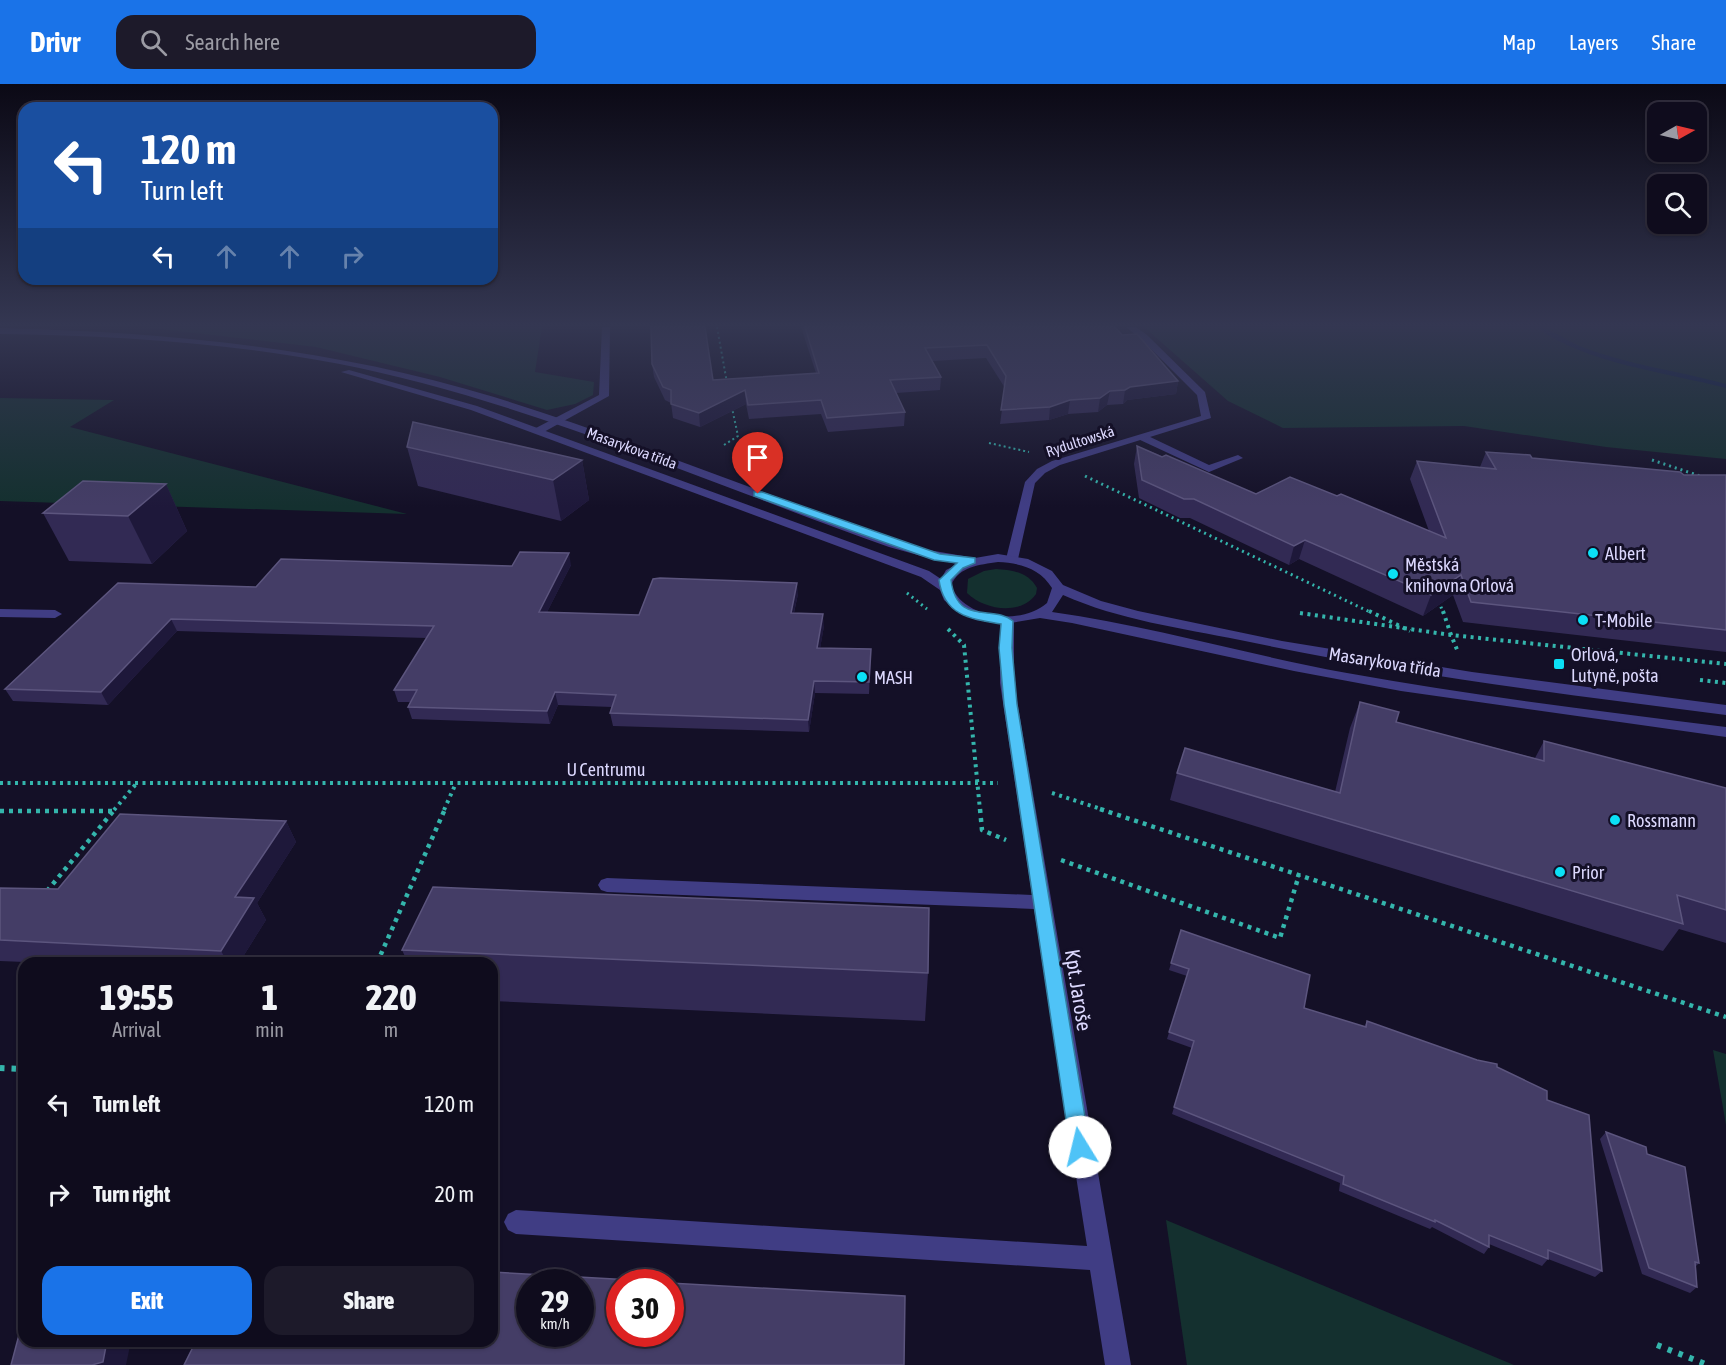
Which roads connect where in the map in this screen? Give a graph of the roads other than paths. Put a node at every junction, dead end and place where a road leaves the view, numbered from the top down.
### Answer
1 (400, 387) edge
2 (451, 387) edge
3 (604, 387) edge
4 (1195, 387) edge
5 (558, 421) junction
6 (538, 431) junction
7 (1142, 436) junction
8 (1238, 458) dead end
9 (1012, 558) junction
10 (971, 561) junction
11 (944, 587) junction
12 (1058, 588) junction
13 (0, 613) edge
14 (55, 614) dead end
15 (1040, 614) junction
16 (1007, 621) junction
17 (1726, 710) edge
18 (1726, 732) edge
19 (607, 885) dead end
20 (1040, 902) junction
21 (516, 1222) dead end
22 (1098, 1258) junction
23 (1118, 1365) edge

1 - 6 street, Masarykova třída
2 - 5 street, Masarykova třída
3 - 5 street
4 - 7 street, Rydultowská
5 - 6 street
5 - 10 street, Masarykova třída
6 - 11 street, Masarykova třída
7 - 8 street
7 - 9 street, Rydultowská
9 - 10 street, Masarykova třída
9 - 12 street
10 - 11 street
11 - 16 street, Masarykova třída
12 - 15 street
12 - 17 street, Masarykova třída
13 - 14 street
15 - 16 street, Masarykova třída
15 - 18 street, Masarykova třída
16 - 20 street, Kpt. Jaroše
19 - 20 street
20 - 22 street, Kpt. Jaroše
21 - 22 street
22 - 23 street, Kpt. Jaroše

